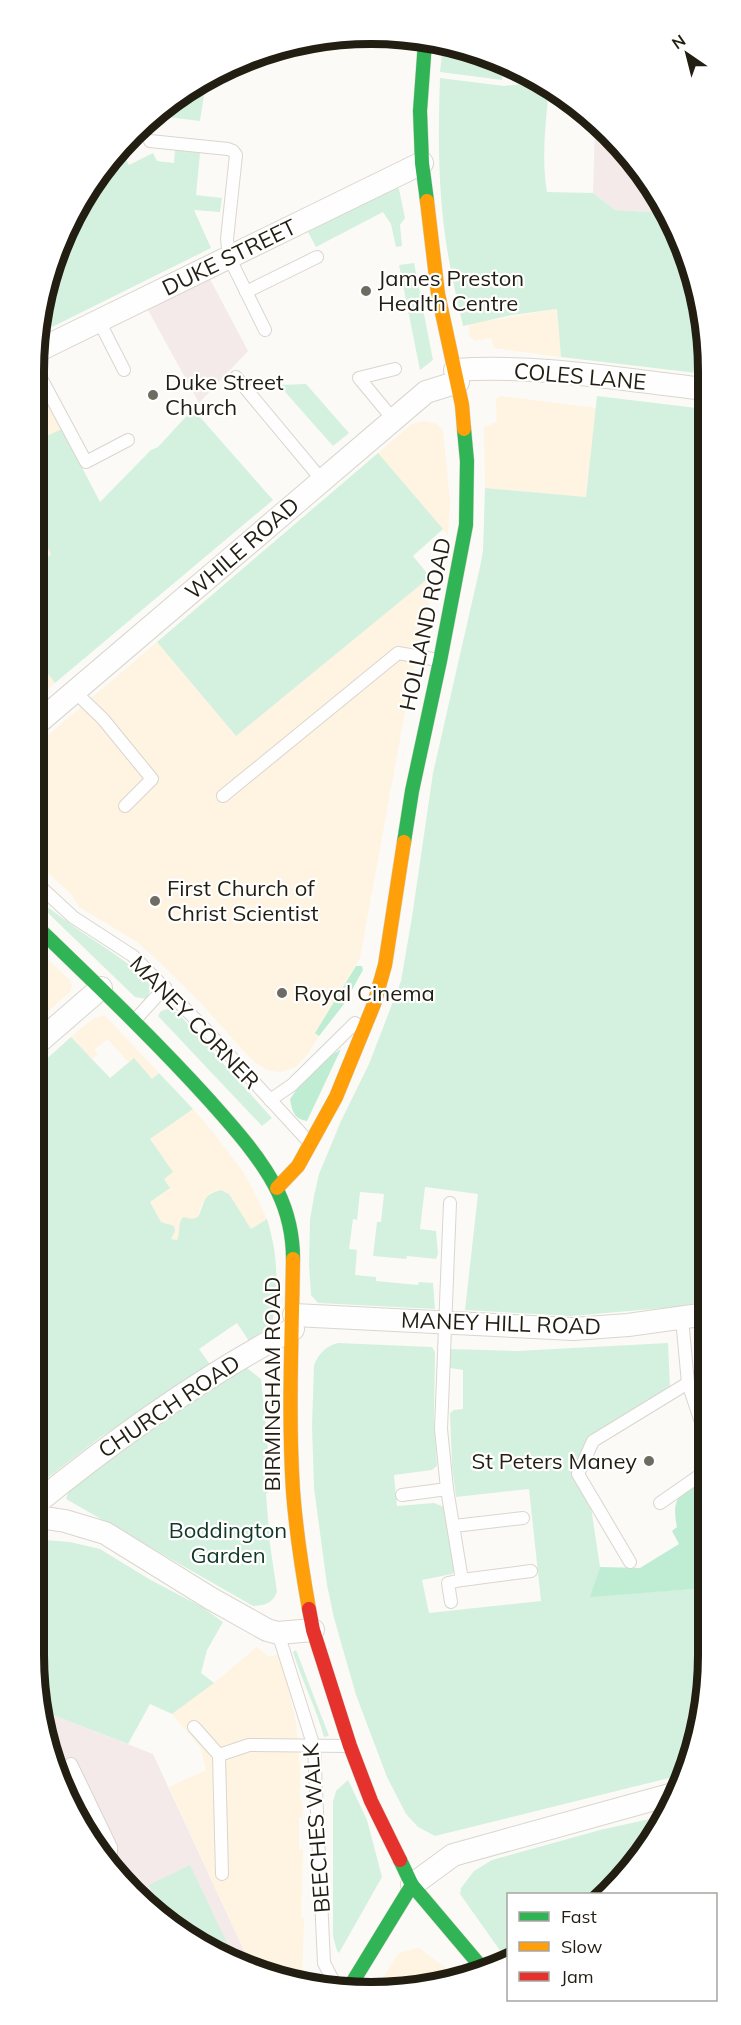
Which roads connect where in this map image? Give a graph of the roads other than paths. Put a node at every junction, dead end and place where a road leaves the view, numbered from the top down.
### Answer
1 (425, 48) edge
2 (150, 141) dead end
3 (422, 163) junction
4 (229, 257) junction
5 (317, 257) dead end
6 (246, 292) junction
7 (99, 321) junction
8 (265, 330) dead end
9 (44, 348) edge
10 (395, 369) dead end
11 (124, 370) dead end
12 (456, 376) junction
13 (236, 377) dead end
14 (44, 384) edge
15 (698, 387) edge
16 (393, 419) junction
17 (128, 440) dead end
18 (321, 479) junction
19 (440, 661) junction
20 (74, 692) junction
21 (44, 718) edge
22 (223, 796) dead end
23 (125, 806) dead end
24 (44, 890) edge
25 (44, 934) edge
26 (165, 987) junction
27 (100, 988) junction
28 (374, 1004) junction
29 (135, 1021) junction
30 (44, 1037) edge
31 (270, 1100) junction
32 (311, 1144) junction
33 (277, 1188) junction
34 (450, 1203) dead end
35 (698, 1316) edge
36 (682, 1319) junction
37 (293, 1322) junction
38 (444, 1322) junction
39 (688, 1383) junction
40 (698, 1413) edge
41 (698, 1477) edge
42 (447, 1489) junction
43 (402, 1495) dead end
44 (44, 1497) edge
45 (660, 1503) dead end
46 (44, 1518) edge
47 (523, 1518) dead end
48 (454, 1526) junction
49 (630, 1562) dead end
50 (531, 1571) dead end
51 (462, 1580) junction
52 (451, 1602) dead end
53 (313, 1630) junction
54 (278, 1633) junction
55 (194, 1726) dead end
56 (350, 1746) junction
57 (314, 1747) junction
58 (219, 1755) junction
59 (71, 1764) dead end
60 (665, 1796) edge
61 (111, 1854) edge
62 (222, 1874) dead end
63 (412, 1885) junction
64 (478, 1963) edge
65 (333, 1980) edge
66 (352, 1981) edge

1 - 3 main road, HOLLAND ROAD
2 - 4 lane
3 - 4 street, DUKE STREET
3 - 12 main road, HOLLAND ROAD
4 - 6 lane
4 - 7 street, DUKE STREET
5 - 6 lane
6 - 8 lane
7 - 9 street, DUKE STREET
7 - 11 lane
10 - 16 lane
12 - 15 street, COLES LANE
12 - 16 street, WHILE ROAD
12 - 19 main road, HOLLAND ROAD
13 - 18 lane
14 - 17 lane
16 - 18 street, WHILE ROAD
18 - 20 street, WHILE ROAD
19 - 22 lane
19 - 28 main road, HOLLAND ROAD
20 - 21 street, WHILE ROAD
20 - 23 lane
24 - 26 lane, MANEY CORNER
25 - 27 main road, BIRMINGHAM ROAD
26 - 29 lane
26 - 31 lane, MANEY CORNER
27 - 29 main road, BIRMINGHAM ROAD
27 - 30 street
28 - 31 lane, MANEY CORNER
28 - 32 main road, HOLLAND ROAD
29 - 33 main road, BIRMINGHAM ROAD
31 - 32 lane, MANEY CORNER
32 - 33 main road, HOLLAND ROAD
33 - 37 main road, BIRMINGHAM ROAD
34 - 38 lane
35 - 36 street, MANEY HILL ROAD
36 - 38 street, MANEY HILL ROAD
36 - 39 lane
37 - 38 street, MANEY HILL ROAD
37 - 44 street, CHURCH ROAD
37 - 53 main road, BIRMINGHAM ROAD
38 - 42 lane
39 - 40 lane
39 - 49 lane
41 - 45 lane
42 - 43 lane
42 - 48 lane
46 - 54 street
47 - 48 lane
48 - 51 lane
50 - 51 lane
51 - 52 lane
53 - 54 street
53 - 56 main road, BIRMINGHAM ROAD
54 - 57 lane, BEECHES WALK
55 - 58 lane
56 - 57 lane
56 - 63 main road, BIRMINGHAM ROAD
57 - 58 lane
57 - 65 lane, BEECHES WALK
58 - 62 lane
59 - 61 lane
60 - 63 street
63 - 64 main road, BIRMINGHAM ROAD
63 - 66 main road

